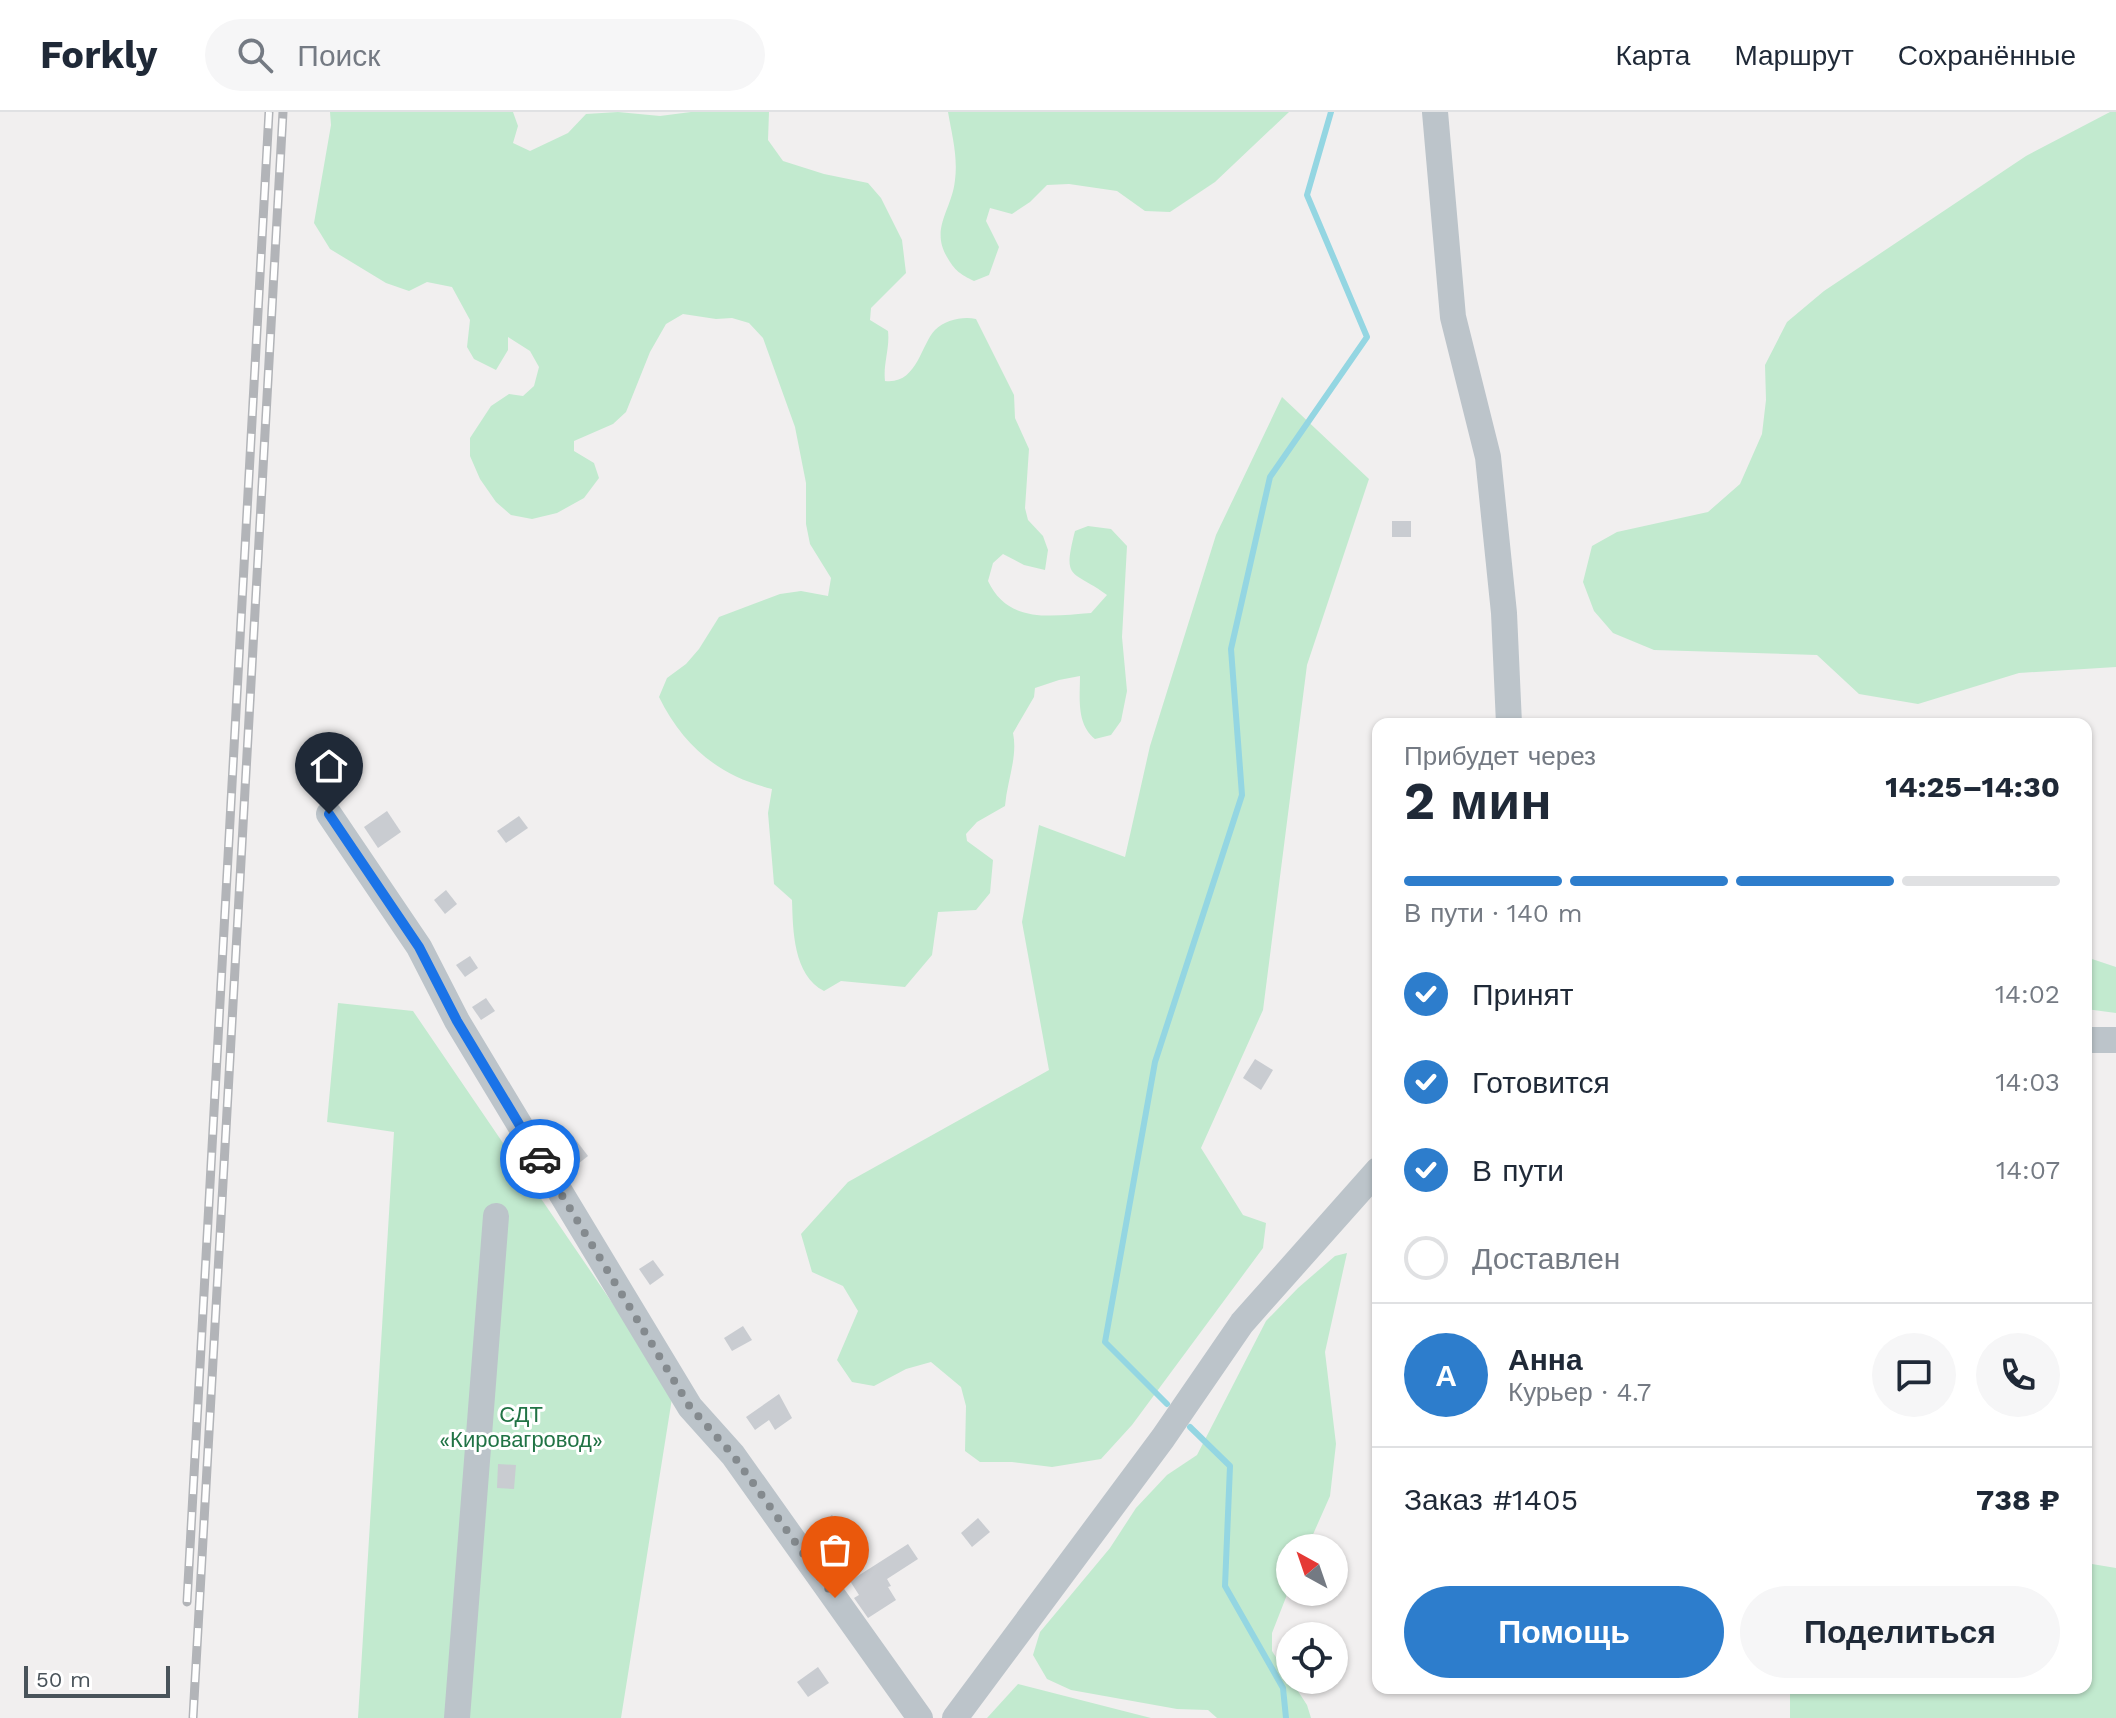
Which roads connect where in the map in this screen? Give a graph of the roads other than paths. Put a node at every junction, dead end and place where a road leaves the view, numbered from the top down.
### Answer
1 (1435, 112) edge
2 (1509, 718) edge
3 (329, 814) dead end
4 (2092, 1040) edge
5 (2116, 1040) edge
6 (1372, 1177) edge
7 (496, 1216) dead end
8 (457, 1718) edge
9 (920, 1718) edge
10 (955, 1718) edge

1 - 2 street
3 - 9 street
4 - 5 street
6 - 10 street
7 - 8 street

